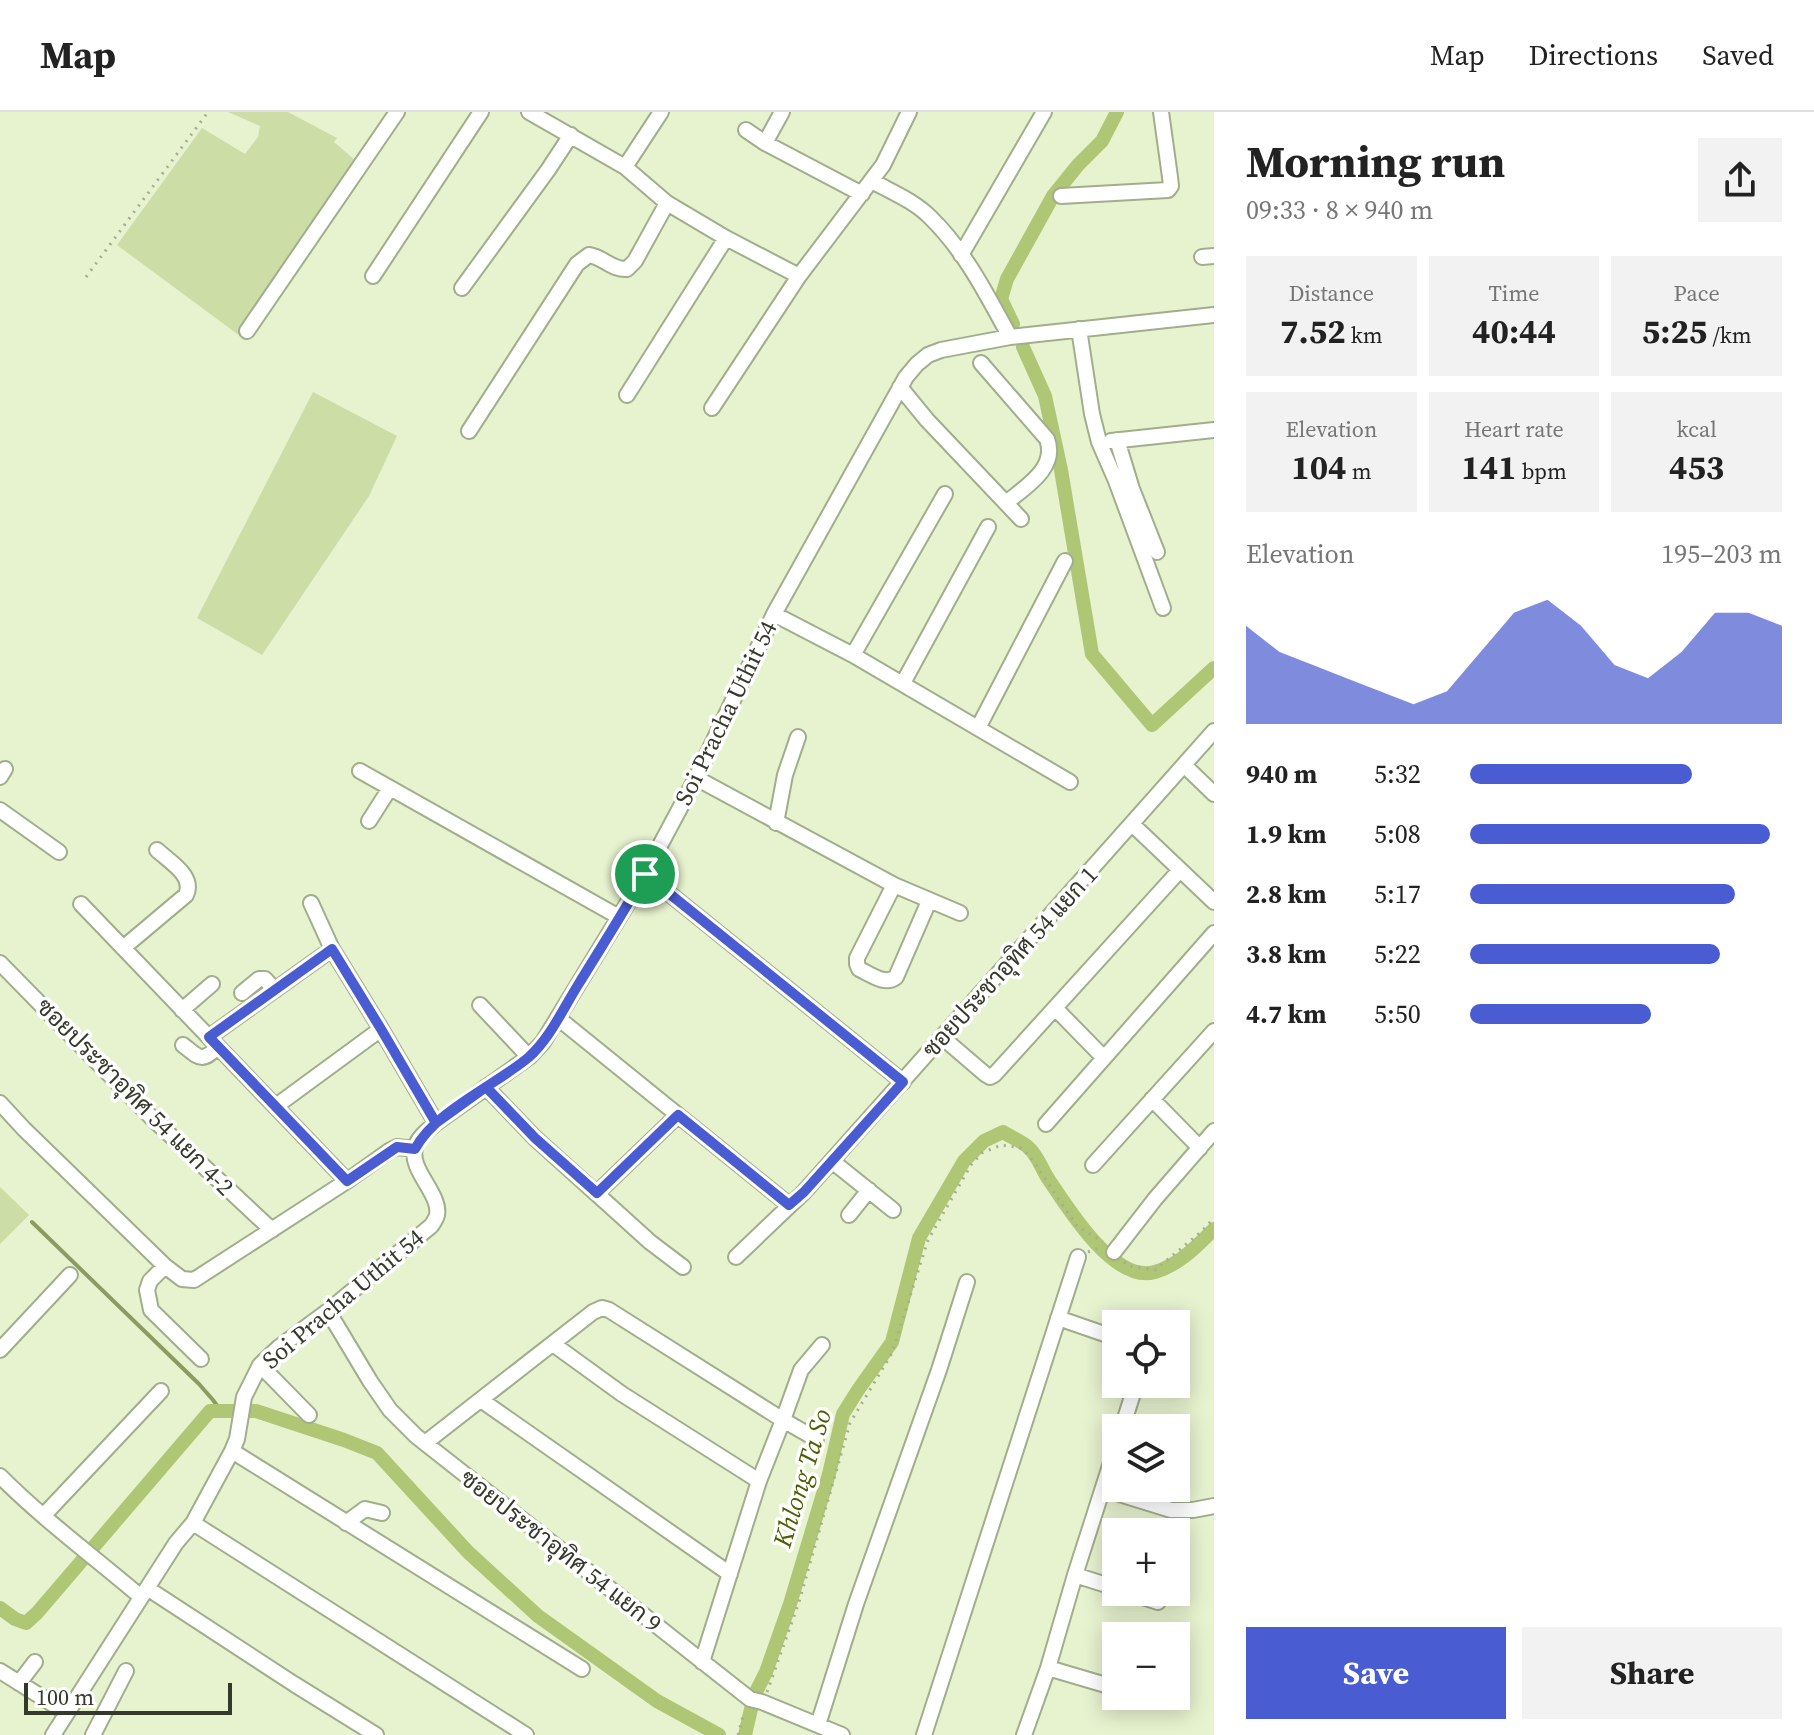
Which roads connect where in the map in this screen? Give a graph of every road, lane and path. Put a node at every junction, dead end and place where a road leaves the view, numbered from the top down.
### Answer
1 (208, 112) edge
2 (397, 112) edge
3 (481, 112) edge
4 (529, 112) edge
5 (661, 112) edge
6 (782, 112) edge
7 (909, 112) edge
8 (1044, 112) edge
9 (1161, 112) edge
10 (746, 130) dead end
11 (571, 135) junction
12 (765, 143) junction
13 (625, 167) junction
14 (872, 181) junction
15 (862, 194) junction
16 (1061, 196) dead end
17 (667, 203) junction
18 (726, 238) junction
19 (961, 255) junction
20 (373, 276) dead end
21 (799, 276) junction
22 (86, 277) dead end
23 (462, 288) dead end
24 (1214, 315) edge
25 (1079, 329) junction
26 (247, 331) dead end
27 (1010, 337) junction
28 (981, 363) dead end
29 (900, 387) junction
30 (627, 395) dead end
31 (712, 408) dead end
32 (1214, 430) edge
33 (469, 431) dead end
34 (1117, 440) junction
35 (1099, 442) junction
36 (945, 494) dead end
37 (1006, 503) junction
38 (1021, 519) dead end
39 (988, 527) dead end
40 (1157, 552) dead end
41 (1065, 561) dead end
42 (1163, 608) dead end
43 (774, 614) junction
44 (853, 655) junction
45 (903, 683) junction
46 (978, 728) junction
47 (1214, 731) edge
48 (798, 737) dead end
49 (1184, 765) junction
50 (360, 771) dead end
51 (696, 778) junction
52 (1070, 782) dead end
53 (390, 788) junction
54 (1214, 794) edge
55 (0, 810) edge
56 (369, 821) dead end
57 (776, 823) junction
58 (1132, 824) junction
59 (157, 850) dead end
60 (59, 852) dead end
61 (1180, 870) junction
62 (645, 874) junction
63 (894, 885) junction
64 (929, 901) junction
65 (1214, 902) edge
66 (311, 903) dead end
67 (81, 904) dead end
68 (960, 913) dead end
69 (619, 917) junction
70 (1214, 933) edge
71 (123, 948) junction
72 (332, 949) junction
73 (0, 963) edge
74 (212, 984) dead end
75 (275, 990) junction
76 (242, 993) dead end
77 (480, 1005) dead end
78 (1055, 1008) junction
79 (182, 1010) junction
80 (558, 1018) junction
81 (381, 1029) junction
82 (1214, 1031) edge
83 (943, 1038) junction
84 (213, 1042) junction
85 (183, 1045) dead end
86 (529, 1057) junction
87 (1104, 1058) junction
88 (903, 1082) junction
89 (486, 1087) junction
90 (1152, 1099) junction
91 (0, 1103) edge
92 (276, 1106) junction
93 (678, 1115) junction
94 (436, 1123) junction
95 (1046, 1124) dead end
96 (1214, 1131) edge
97 (1200, 1148) junction
98 (415, 1149) junction
99 (832, 1161) junction
100 (1093, 1165) dead end
101 (347, 1181) junction
102 (869, 1190) junction
103 (597, 1193) junction
104 (789, 1205) junction
105 (893, 1210) dead end
106 (849, 1215) dead end
107 (1214, 1218) edge
108 (272, 1230) junction
109 (1108, 1247) junction
110 (736, 1257) dead end
111 (1078, 1257) dead end
112 (165, 1266) junction
113 (683, 1267) dead end
114 (70, 1275) dead end
115 (967, 1282) dead end
116 (328, 1311) junction
117 (1058, 1318) junction
118 (1102, 1333) edge
119 (553, 1344) junction
120 (822, 1345) dead end
121 (0, 1350) edge
122 (201, 1359) dead end
123 (260, 1365) junction
124 (161, 1391) dead end
125 (481, 1400) junction
126 (309, 1415) dead end
127 (783, 1420) junction
128 (816, 1439) dead end
129 (425, 1443) junction
130 (232, 1451) junction
131 (0, 1476) edge
132 (759, 1481) junction
133 (1102, 1492) edge
134 (1145, 1502) edge
135 (1214, 1506) edge
136 (382, 1513) dead end
137 (44, 1515) junction
138 (193, 1523) junction
139 (346, 1523) junction
140 (730, 1574) junction
141 (1075, 1575) junction
142 (1102, 1584) edge
143 (144, 1592) junction
144 (35, 1662) dead end
145 (702, 1662) junction
146 (1048, 1668) junction
147 (582, 1669) dead end
148 (0, 1671) edge
149 (126, 1671) dead end
150 (19, 1683) junction
151 (1102, 1684) edge
152 (756, 1700) junction
153 (67, 1713) junction
154 (818, 1725) junction
155 (53, 1735) edge
156 (93, 1735) edge
157 (376, 1735) edge
158 (526, 1735) edge
159 (738, 1735) edge
160 (842, 1735) edge
161 (924, 1735) edge
162 (1024, 1735) edge

1 - 22 path
2 - 26 street
3 - 20 street
4 - 11 street
5 - 13 street
6 - 12 street
7 - 14 street
8 - 19 street
9 - 16 street
10 - 12 street
11 - 13 street
11 - 23 street
12 - 15 street
13 - 17 street
14 - 15 street
14 - 19 street
15 - 21 street
17 - 18 street
17 - 33 street
18 - 21 street
18 - 30 street
19 - 27 street
21 - 31 street
24 - 25 street, Soi Pracha Uthit 54
25 - 27 street, Soi Pracha Uthit 54
25 - 35 street
27 - 29 street, Soi Pracha Uthit 54
28 - 37 street
29 - 37 street
29 - 43 street, Soi Pracha Uthit 54
32 - 34 street
34 - 35 street
34 - 40 street
35 - 42 street
36 - 44 street
37 - 38 street
39 - 45 street
41 - 46 street
43 - 44 street
43 - 51 street, Soi Pracha Uthit 54
44 - 45 street
45 - 46 street
46 - 52 street
47 - 49 street, ซอยประชาอุทิศ 54 แยก 1
48 - 57 street
49 - 54 street
49 - 58 street, ซอยประชาอุทิศ 54 แยก 1
50 - 53 street
51 - 57 street
51 - 62 street, Soi Pracha Uthit 54
53 - 56 street
53 - 69 street
55 - 60 street
57 - 63 street
58 - 61 street
58 - 83 street, ซอยประชาอุทิศ 54 แยก 1
59 - 71 street
61 - 65 street
61 - 78 street
62 - 69 street, Soi Pracha Uthit 54
62 - 88 street
63 - 64 street
63 - 64 street
64 - 68 street
66 - 72 street
67 - 71 street
69 - 80 street, Soi Pracha Uthit 54
70 - 87 street
71 - 79 street
72 - 75 street
72 - 81 street
73 - 108 street, ซอยประชาอุทิศ 54 แยก 4-2
74 - 79 street
75 - 76 street
75 - 84 street
77 - 86 street
78 - 83 street
78 - 87 street
79 - 84 street
80 - 86 street, Soi Pracha Uthit 54
80 - 93 street
81 - 92 street
81 - 94 street
82 - 90 street
83 - 88 street, ซอยประชาอุทิศ 54 แยก 1
84 - 85 street
84 - 92 street
86 - 89 street, Soi Pracha Uthit 54
87 - 95 street
88 - 99 street, ซอยประชาอุทิศ 54 แยก 1
89 - 94 street, Soi Pracha Uthit 54
89 - 103 street
90 - 97 street
90 - 100 street
91 - 112 street
92 - 101 street
93 - 103 street
93 - 104 street
94 - 98 street, Soi Pracha Uthit 54
96 - 97 street
97 - 109 street
98 - 101 street
98 - 116 street, Soi Pracha Uthit 54
99 - 102 street
99 - 104 street, ซอยประชาอุทิศ 54 แยก 1
101 - 108 street
102 - 105 street
102 - 106 street
103 - 113 street
104 - 110 street, ซอยประชาอุทิศ 54 แยก 1
107 - 109 path
108 - 112 street
109 - 152 path
111 - 117 street
112 - 122 street
114 - 121 street
115 - 154 street
116 - 123 street, Soi Pracha Uthit 54
116 - 129 street, ซอยประชาอุทิศ 54 แยก 9
117 - 118 street
117 - 161 street
119 - 125 street
119 - 127 street
119 - 132 street
120 - 127 street
123 - 126 street
123 - 130 street, Soi Pracha Uthit 54
124 - 137 street
125 - 129 street
125 - 140 street
127 - 128 street
127 - 132 street
129 - 145 street, ซอยประชาอุทิศ 54 แยก 9
130 - 138 street, Soi Pracha Uthit 54
130 - 139 street
131 - 137 street
132 - 140 street
133 - 141 street
134 - 135 street
136 - 139 street
137 - 143 street
138 - 143 street, Soi Pracha Uthit 54
138 - 158 street
139 - 147 street
140 - 145 street
141 - 142 street
141 - 146 street
143 - 153 street, Soi Pracha Uthit 54
143 - 157 street
144 - 150 street
145 - 152 street, ซอยประชาอุทิศ 54 แยก 9
146 - 151 street
146 - 162 street
148 - 150 street
149 - 156 street
150 - 153 street
152 - 154 street, ซอยประชาอุทิศ 54 แยก 9
152 - 159 path
153 - 155 street, Soi Pracha Uthit 54
154 - 160 street, ซอยประชาอุทิศ 54 แยก 9

